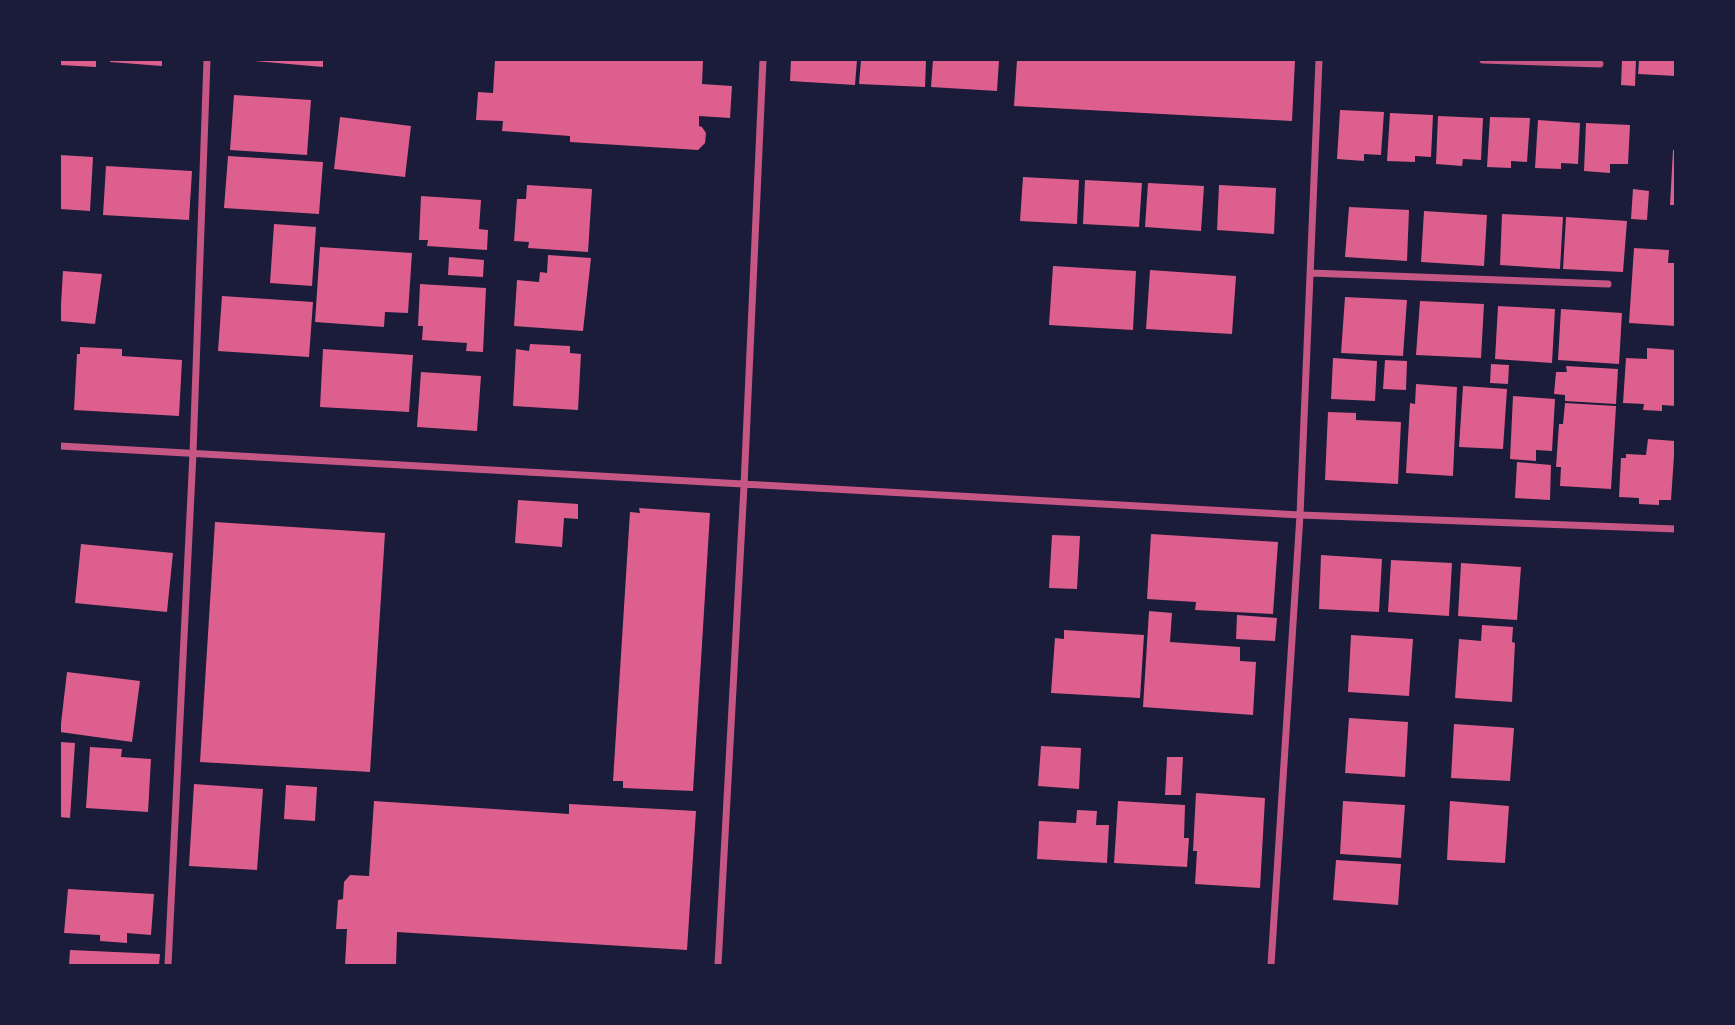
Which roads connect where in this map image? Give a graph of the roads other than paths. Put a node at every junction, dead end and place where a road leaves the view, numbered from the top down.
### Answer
1 (207, 60) edge
2 (763, 60) edge
3 (1319, 60) edge
4 (1483, 60) edge
5 (1600, 64) dead end
6 (1310, 273) junction
7 (1608, 284) dead end
8 (60, 446) edge
9 (193, 453) junction
10 (744, 486) junction
11 (1300, 515) junction
12 (1675, 529) edge
13 (168, 965) edge
14 (718, 965) edge
15 (1271, 965) edge

1 - 9 street
2 - 10 street
3 - 6 street
4 - 5 street
6 - 7 street
6 - 11 street
8 - 9 street
9 - 10 street
9 - 13 street
10 - 11 street
10 - 14 street
11 - 12 street
11 - 15 street

